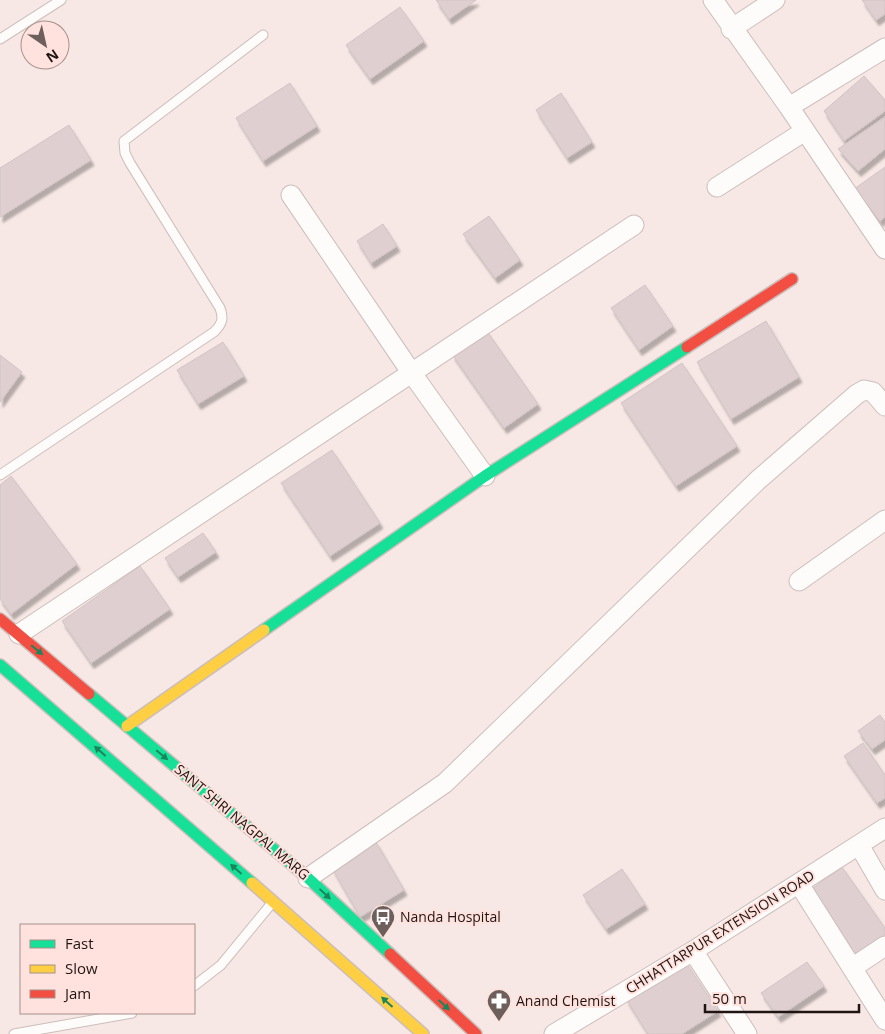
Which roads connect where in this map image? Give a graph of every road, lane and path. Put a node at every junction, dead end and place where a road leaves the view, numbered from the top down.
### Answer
1 (61, 0) edge
2 (713, 0) edge
3 (775, 0) edge
4 (731, 29) junction
5 (263, 35) dead end
6 (0, 39) edge
7 (885, 48) edge
8 (788, 108) junction
9 (805, 131) junction
10 (718, 188) dead end
11 (291, 195) dead end
12 (634, 225) dead end
13 (885, 249) edge
14 (792, 279) dead end
15 (411, 372) junction
16 (885, 406) edge
17 (0, 475) edge
18 (485, 476) junction
19 (885, 520) edge
20 (799, 582) dead end
21 (0, 619) edge
22 (19, 634) junction
23 (0, 665) edge
24 (11, 674) junction
25 (0, 682) edge
26 (127, 726) junction
27 (885, 828) edge
28 (859, 845) junction
29 (308, 878) junction
30 (799, 884) junction
31 (885, 890) edge
32 (273, 901) junction
33 (885, 946) edge
34 (693, 951) junction
35 (852, 968) junction
36 (195, 985) edge
37 (879, 997) edge
38 (127, 1014) edge
39 (885, 1020) edge
40 (24, 1033) edge
41 (14, 1034) edge
42 (424, 1034) edge
43 (476, 1034) edge
44 (554, 1034) edge
45 (748, 1034) edge

1 - 6 lane
2 - 4 street
3 - 4 street
4 - 8 street
5 - 17 lane
7 - 8 street
8 - 9 street
9 - 10 street
9 - 13 street
11 - 15 street
12 - 15 street
14 - 18 main road
15 - 18 street
15 - 22 street
16 - 29 street
18 - 26 main road
19 - 20 street
21 - 22 main road, SANT SHRI NAGPAL MARG
22 -> 26 main road, SANT SHRI NAGPAL MARG
23 - 24 main road
24 - 25 lane
32 -> 24 main road
26 -> 29 main road, SANT SHRI NAGPAL MARG
27 - 28 street, CHHATTARPUR EXTENSION ROAD
28 - 30 street, CHHATTARPUR EXTENSION ROAD
28 - 31 street
29 -> 43 main road, SANT SHRI NAGPAL MARG
30 - 34 street, CHHATTARPUR EXTENSION ROAD
30 - 35 street
32 - 36 lane
42 -> 32 main road
33 - 35 street
34 - 44 street, CHHATTARPUR EXTENSION ROAD
34 - 45 street
35 - 37 street
37 - 39 street
38 - 40 lane
40 - 41 lane

